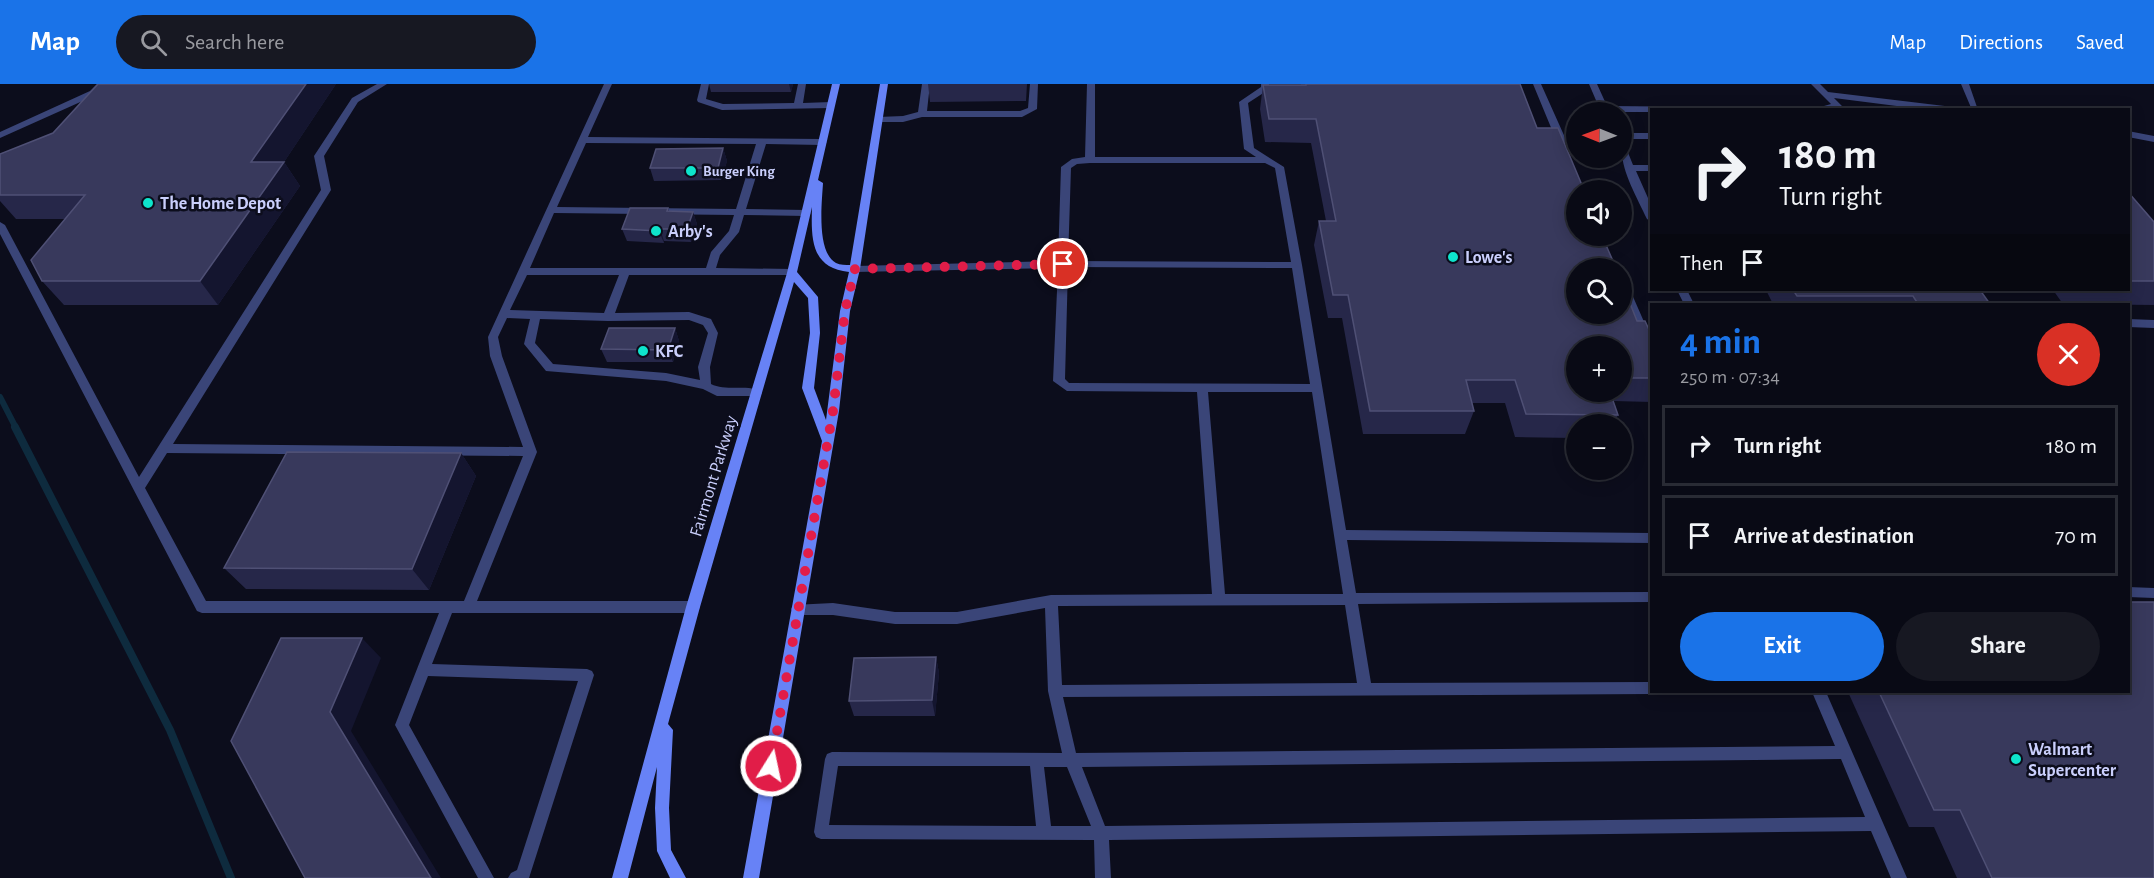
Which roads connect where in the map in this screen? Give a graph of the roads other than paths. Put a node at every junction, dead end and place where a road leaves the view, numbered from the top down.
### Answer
1 (102, 84) edge
2 (383, 84) edge
3 (608, 84) edge
4 (705, 84) edge
5 (802, 84) edge
6 (836, 84) edge
7 (884, 84) edge
8 (926, 84) edge
9 (1034, 84) edge
10 (1091, 84) edge
11 (1265, 84) edge
12 (1537, 84) edge
13 (1593, 84) edge
14 (1815, 84) edge
15 (1965, 84) edge
16 (1826, 94) junction
17 (1600, 102) edge
18 (831, 105) junction
19 (798, 106) junction
20 (1840, 108) edge
21 (1937, 108) edge
22 (1976, 108) edge
23 (1632, 111) edge
24 (1650, 111) edge
25 (922, 114) junction
26 (878, 120) junction
27 (2130, 134) edge
28 (0, 135) edge
29 (1632, 136) edge
30 (1650, 136) edge
31 (2154, 139) edge
32 (583, 140) junction
33 (762, 141) junction
34 (822, 142) junction
35 (1564, 148) edge
36 (818, 160) junction
37 (1090, 160) junction
38 (1267, 160) junction
39 (1629, 168) edge
40 (1632, 168) edge
41 (1650, 168) edge
42 (1647, 196) edge
43 (551, 210) junction
44 (741, 212) junction
45 (806, 213) junction
46 (0, 225) edge
47 (1063, 264) junction
48 (1297, 264) junction
49 (855, 269) junction
50 (710, 270) junction
51 (523, 271) junction
52 (625, 273) junction
53 (792, 273) junction
54 (1632, 307) edge
55 (503, 314) junction
56 (536, 315) junction
57 (608, 317) junction
58 (2130, 323) edge
59 (2154, 324) edge
60 (1650, 349) edge
61 (706, 386) junction
62 (1202, 388) junction
63 (1317, 388) junction
64 (756, 393) junction
65 (828, 441) junction
66 (163, 448) junction
67 (531, 452) junction
68 (138, 489) junction
69 (1339, 535) junction
70 (1650, 538) edge
71 (2130, 592) edge
72 (2154, 593) edge
73 (1650, 597) edge
74 (1219, 599) junction
75 (1348, 599) junction
76 (1051, 601) junction
77 (448, 607) junction
78 (468, 607) junction
79 (693, 608) junction
80 (798, 609) junction
81 (424, 670) junction
82 (1650, 688) edge
83 (1365, 690) junction
84 (1054, 691) junction
85 (1819, 693) edge
86 (667, 704) junction
87 (1845, 752) junction
88 (1036, 760) junction
89 (1072, 760) junction
90 (1876, 824) junction
91 (1044, 833) junction
92 (1101, 833) junction
93 (486, 878) edge
94 (516, 878) edge
95 (620, 878) edge
96 (678, 878) edge
97 (751, 878) edge
98 (1103, 878) edge
99 (1899, 878) edge

1 - 28 lane
2 - 66 lane
3 - 32 lane
4 - 19 lane
5 - 19 lane
6 - 18 main road, Fairmont Parkway
7 - 26 main road
8 - 25 lane
9 - 25 lane
10 - 37 lane
11 - 38 lane
12 - 35 lane
13 - 17 lane
14 - 16 lane
15 - 22 lane
16 - 20 lane
16 - 21 lane
18 - 19 lane
18 - 34 main road, Fairmont Parkway
23 - 24 lane
25 - 26 lane
26 - 49 main road
27 - 31 lane
29 - 30 lane
32 - 33 lane
32 - 43 lane
33 - 34 lane
33 - 44 lane
34 - 36 main road, Fairmont Parkway
36 - 45 main road, Fairmont Parkway
36 - 49 main road
37 - 38 lane
37 - 47 lane
38 - 48 lane
39 - 42 lane
40 - 41 lane
43 - 44 lane
43 - 51 lane
44 - 45 lane
44 - 50 lane
45 - 53 main road, Fairmont Parkway
46 - 68 lane
47 - 48 lane
47 - 49 lane
47 - 62 lane
48 - 63 lane
49 - 65 main road
50 - 52 lane
50 - 53 lane
51 - 52 lane
51 - 55 lane
52 - 57 lane
53 - 64 main road, Fairmont Parkway
53 - 65 main road
54 - 60 lane
55 - 56 lane
55 - 67 lane
56 - 57 lane
56 - 61 lane
57 - 61 lane
58 - 59 lane
61 - 64 lane
62 - 63 lane
62 - 74 lane
63 - 69 lane
64 - 79 main road, Fairmont Parkway
65 - 80 main road
66 - 67 lane
66 - 68 lane
67 - 78 lane
68 - 77 lane
69 - 70 lane
69 - 75 lane
71 - 72 lane
73 - 75 lane
74 - 75 lane
74 - 76 lane
75 - 83 lane
76 - 80 lane
76 - 84 lane
77 - 78 lane
77 - 81 lane
78 - 79 lane
79 - 86 main road, Fairmont Parkway
80 - 97 main road
81 - 93 lane
81 - 94 lane
82 - 83 lane
83 - 84 lane
84 - 89 lane
85 - 87 lane
86 - 95 main road, Fairmont Parkway
86 - 96 main road
87 - 89 lane
87 - 90 lane
88 - 89 lane
88 - 91 lane
88 - 91 lane
89 - 92 lane
90 - 92 lane
90 - 99 lane
91 - 92 lane
92 - 98 lane

